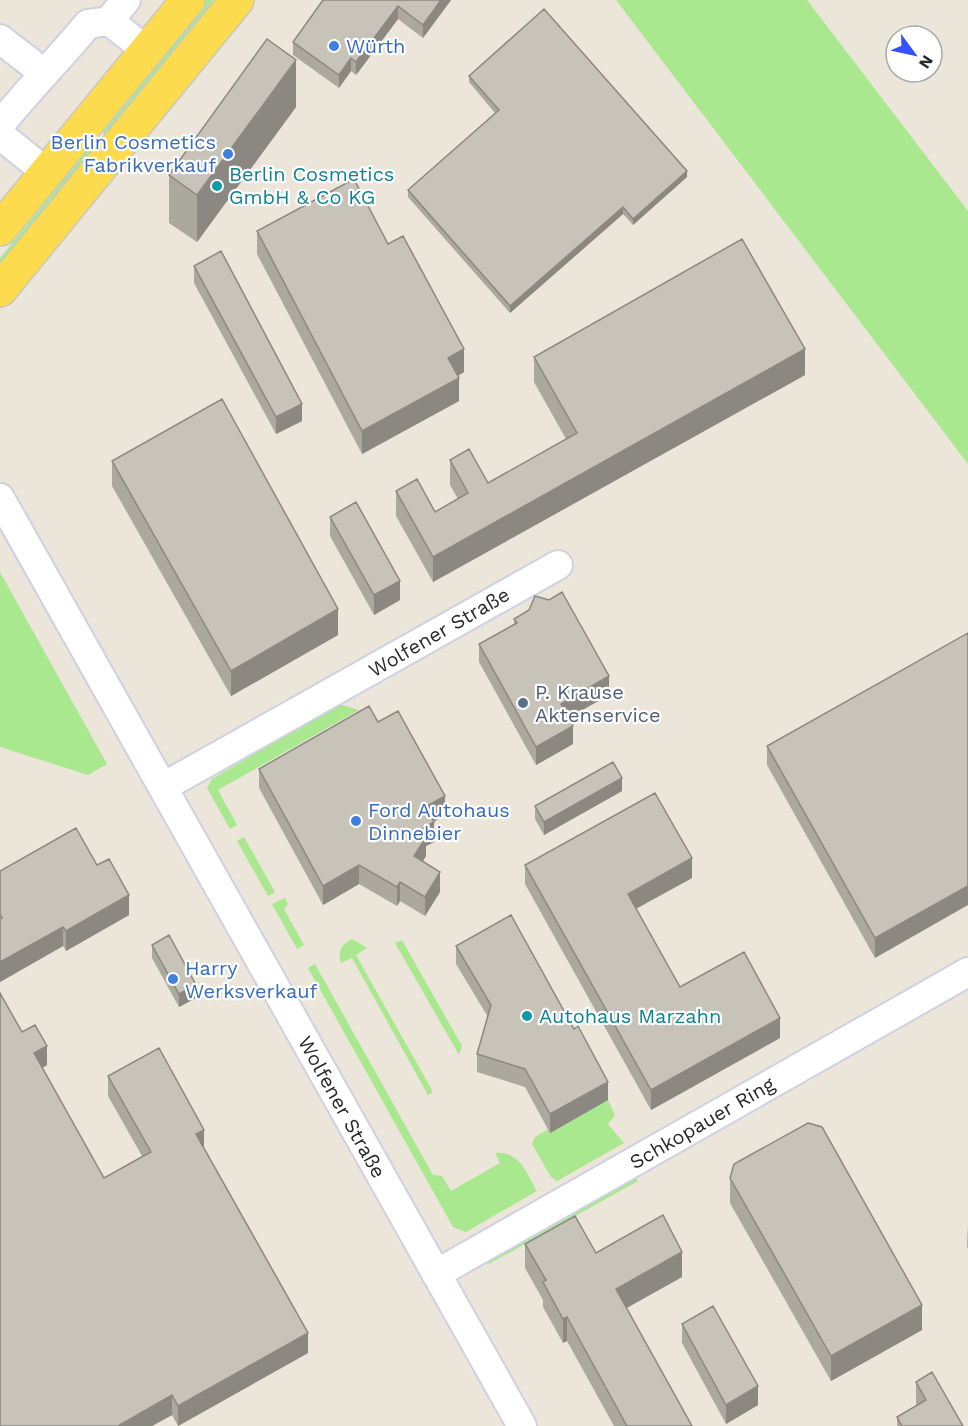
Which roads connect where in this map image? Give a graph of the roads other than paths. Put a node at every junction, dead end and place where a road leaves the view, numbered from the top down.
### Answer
1 (188, 0) edge
2 (237, 0) edge
3 (118, 10) edge
4 (1, 42) edge
5 (146, 50) junction
6 (44, 74) junction
7 (81, 129) junction
8 (0, 134) edge
9 (111, 154) junction
10 (46, 172) junction
11 (0, 229) edge
12 (0, 290) edge
13 (0, 498) edge
14 (558, 565) dead end
15 (163, 788) junction
16 (968, 972) edge
17 (436, 1274) junction
18 (522, 1426) edge

1 - 5 main road
2 - 9 main road
3 - 5 street
3 - 6 street
4 - 6 street
5 - 7 main road
6 - 8 street
7 - 9 street
7 - 10 main road
8 - 10 street
9 - 12 main road
10 - 11 main road
13 - 15 street, Wolfener Straße
14 - 15 street, Wolfener Straße
15 - 17 street, Wolfener Straße
16 - 17 street, Schkopauer Ring
17 - 18 street, Wolfener Straße

